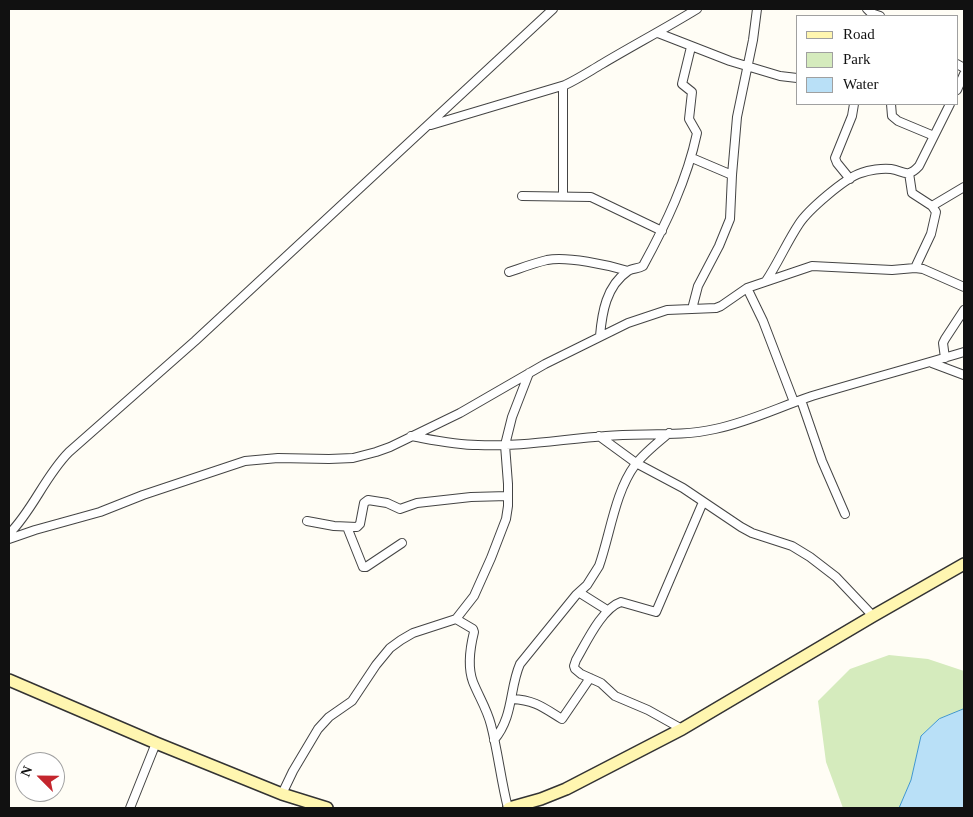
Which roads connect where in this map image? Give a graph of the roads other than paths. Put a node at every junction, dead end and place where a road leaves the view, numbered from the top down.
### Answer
1 (553, 9) edge
2 (697, 9) edge
3 (757, 9) edge
4 (658, 33) junction
5 (691, 47) junction
6 (748, 66) junction
7 (964, 74) edge
8 (796, 78) edge
9 (563, 86) junction
10 (958, 88) edge
11 (854, 105) edge
12 (891, 105) edge
13 (950, 105) edge
14 (429, 125) junction
15 (934, 136) junction
16 (692, 158) junction
17 (908, 173) junction
18 (732, 175) junction
19 (850, 179) junction
20 (964, 187) edge
21 (522, 196) dead end
22 (563, 196) junction
23 (932, 206) junction
24 (662, 231) junction
25 (915, 268) junction
26 (628, 271) junction
27 (509, 272) dead end
28 (766, 281) junction
29 (964, 287) edge
30 (747, 288) junction
31 (692, 309) junction
32 (964, 310) edge
33 (600, 336) junction
34 (964, 352) edge
35 (945, 358) junction
36 (932, 363) junction
37 (529, 373) junction
38 (964, 375) edge
39 (797, 401) junction
40 (669, 433) junction
41 (411, 436) junction
42 (599, 436) junction
43 (505, 445) junction
44 (636, 463) junction
45 (508, 496) junction
46 (703, 502) junction
47 (845, 514) dead end
48 (307, 521) dead end
49 (347, 527) junction
50 (9, 534) edge
51 (9, 539) edge
52 (402, 543) dead end
53 (964, 564) edge
54 (580, 593) junction
55 (608, 610) junction
56 (873, 616) junction
57 (456, 619) junction
58 (590, 678) junction
59 (9, 680) edge
60 (512, 699) junction
61 (682, 729) junction
62 (494, 740) junction
63 (156, 743) junction
64 (282, 794) junction
65 (130, 808) edge
66 (327, 808) edge
67 (509, 808) edge

1 - 14 street
2 - 4 street
3 - 6 street
4 - 5 street
4 - 9 street
5 - 6 street
5 - 16 street
6 - 8 street
6 - 18 street
7 - 10 street
9 - 14 street
9 - 22 street
11 - 19 street
12 - 15 street
13 - 15 street
14 - 50 street
15 - 17 street
16 - 18 street
16 - 24 street
17 - 19 street
17 - 23 street
18 - 31 street
19 - 28 street
20 - 23 street
21 - 22 street
22 - 24 street
23 - 25 street
24 - 26 street
25 - 28 street
25 - 29 street
26 - 27 street
26 - 33 street
28 - 30 street
30 - 31 street
30 - 39 street
31 - 33 street
32 - 35 street
33 - 37 street
34 - 35 street
35 - 36 street
36 - 38 street
36 - 39 street
37 - 41 street
37 - 43 street
39 - 40 street
39 - 47 street
40 - 42 street
40 - 44 street
41 - 43 street
41 - 51 street
42 - 43 street
42 - 44 street
43 - 45 street
44 - 46 street
44 - 54 street
45 - 49 street
45 - 57 street
46 - 55 street
46 - 56 street
48 - 49 street
49 - 52 street
53 - 56 main road
54 - 55 street
54 - 60 street
55 - 58 street
56 - 61 main road
57 - 62 street
57 - 64 street
58 - 60 street
58 - 61 street
59 - 63 main road
60 - 62 street
61 - 67 main road
62 - 67 street
63 - 64 main road
63 - 65 street
64 - 66 main road

